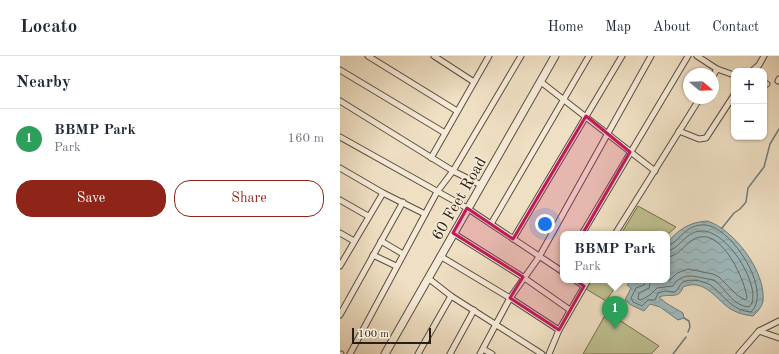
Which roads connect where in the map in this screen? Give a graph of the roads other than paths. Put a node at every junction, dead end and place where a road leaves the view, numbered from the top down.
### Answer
1 (368, 56) edge
2 (434, 56) edge
3 (489, 56) edge
4 (520, 56) edge
5 (555, 56) edge
6 (589, 56) edge
7 (622, 56) edge
8 (651, 56) edge
9 (688, 56) edge
10 (697, 56) edge
11 (764, 56) edge
12 (716, 68) edge
13 (756, 68) edge
14 (719, 69) edge
15 (340, 70) edge
16 (731, 74) edge
17 (474, 82) junction
18 (541, 82) junction
19 (340, 100) edge
20 (564, 100) junction
21 (731, 100) edge
22 (696, 104) edge
23 (457, 111) junction
24 (586, 116) junction
25 (679, 131) junction
26 (444, 133) junction
27 (607, 133) junction
28 (340, 137) edge
29 (630, 152) junction
30 (431, 158) junction
31 (340, 168) edge
32 (453, 171) junction
33 (655, 171) junction
34 (481, 185) junction
35 (438, 192) junction
36 (383, 193) junction
37 (340, 200) edge
38 (403, 202) junction
39 (468, 208) junction
40 (425, 214) junction
41 (368, 216) junction
42 (490, 224) junction
43 (584, 231) edge
44 (617, 231) edge
45 (340, 233) edge
46 (453, 233) junction
47 (513, 239) junction
48 (354, 241) junction
49 (381, 241) junction
50 (403, 254) junction
51 (373, 255) junction
52 (440, 256) junction
53 (539, 257) junction
54 (340, 266) edge
55 (396, 266) junction
56 (560, 269) edge
57 (523, 277) junction
58 (428, 278) junction
59 (580, 283) edge
60 (586, 283) edge
61 (584, 286) junction
62 (451, 296) junction
63 (510, 298) junction
64 (474, 310) junction
65 (570, 310) junction
66 (340, 315) edge
67 (779, 321) edge
68 (496, 323) junction
69 (559, 330) junction
70 (759, 331) junction
71 (779, 338) edge
72 (483, 349) junction
73 (350, 354) edge
74 (385, 354) edge
75 (418, 354) edge
76 (450, 354) edge
77 (480, 354) edge
78 (492, 354) edge
79 (542, 354) edge
80 (549, 354) edge
81 (739, 354) edge

1 - 23 street
2 - 17 street
3 - 17 street
4 - 32 street
5 - 18 street, 60 Feet Road
6 - 20 street
7 - 24 street
8 - 27 street
9 - 29 street
10 - 12 street
11 - 13 street
14 - 16 street
15 - 26 street
17 - 23 street
18 - 20 street
18 - 34 street, 60 Feet Road
19 - 30 street
20 - 24 street
20 - 42 street
21 - 25 street
22 - 25 street
23 - 26 street
24 - 27 street
24 - 47 street
25 - 33 street
26 - 30 street
27 - 29 street
27 - 53 street
28 - 35 street
29 - 33 street
29 - 43 street
30 - 32 street
31 - 36 street
32 - 34 street
32 - 35 street
33 - 44 street
34 - 39 street, 60 Feet Road
35 - 39 street
35 - 40 street
36 - 38 street
36 - 41 street
37 - 41 street
38 - 40 street
38 - 49 street
39 - 42 street
39 - 46 street, 60 Feet Road
40 - 50 street
41 - 48 street
42 - 47 street
45 - 48 street
46 - 52 street, 60 Feet Road
46 - 57 street
47 - 53 street
48 - 54 street
49 - 50 street
49 - 51 street
50 - 55 street
51 - 55 street
51 - 66 street
52 - 58 street, 60 Feet Road
52 - 63 street
53 - 56 street
53 - 57 street
55 - 73 street
57 - 63 street
57 - 65 street
58 - 62 street
58 - 74 street, 60 Feet Road
59 - 61 street
60 - 61 street
61 - 65 street
62 - 64 street
62 - 75 street
63 - 68 street
63 - 69 street
64 - 68 street
64 - 76 street
65 - 69 street
67 - 70 street
68 - 72 street
68 - 79 street
69 - 80 street
70 - 71 street
70 - 81 street
72 - 77 street
72 - 78 street

